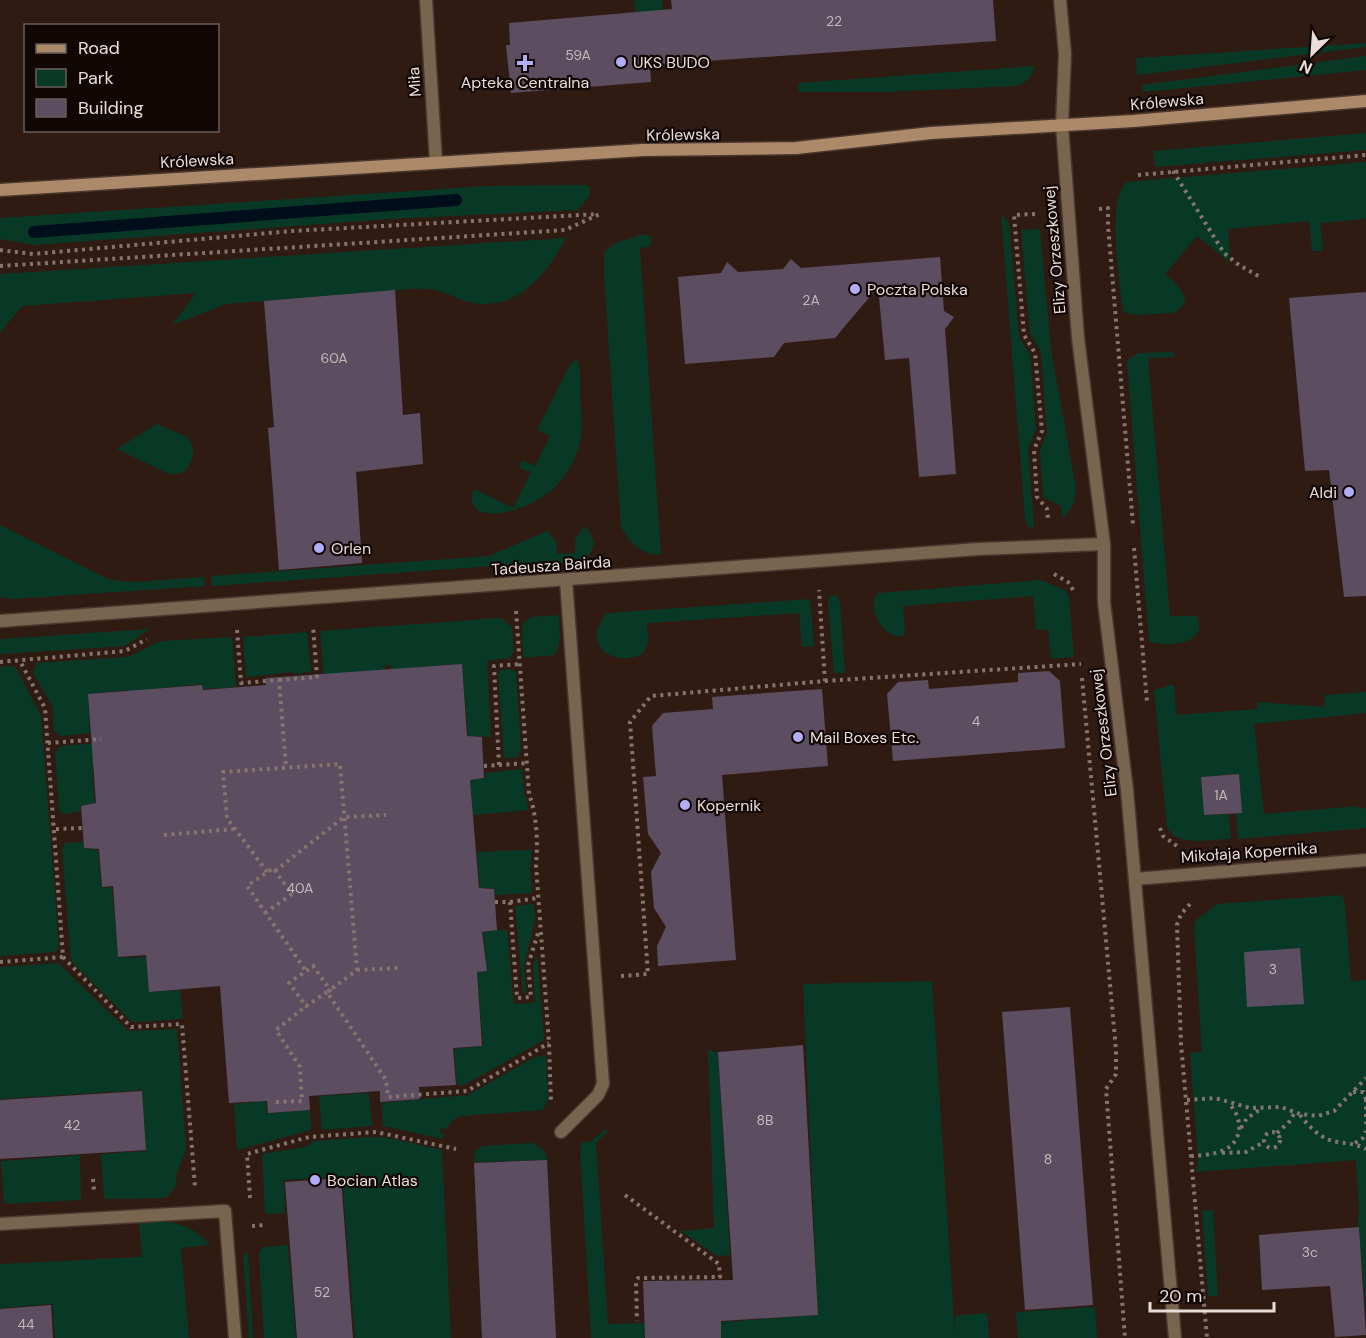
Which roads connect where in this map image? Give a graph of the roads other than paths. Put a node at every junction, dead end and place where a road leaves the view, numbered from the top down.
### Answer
1 (426, 0) edge
2 (1060, 0) edge
3 (1366, 101) edge
4 (1062, 126) junction
5 (436, 162) junction
6 (0, 190) edge
7 (1104, 544) junction
8 (566, 580) junction
9 (0, 621) edge
10 (1366, 860) edge
11 (1135, 879) junction
12 (561, 1132) dead end
13 (0, 1224) edge
14 (235, 1338) edge
15 (1175, 1338) edge

1 - 5 street, Miła
2 - 4 street, Elizy Orzeszkowej
3 - 4 main road, Królewska
4 - 5 main road, Królewska
4 - 7 street, Elizy Orzeszkowej
5 - 6 main road, Królewska
7 - 8 street, Tadeusza Bairda
7 - 11 street, Elizy Orzeszkowej
8 - 9 street, Tadeusza Bairda
8 - 12 street
10 - 11 street, Mikołaja Kopernika
11 - 15 street, Elizy Orzeszkowej
13 - 14 street

